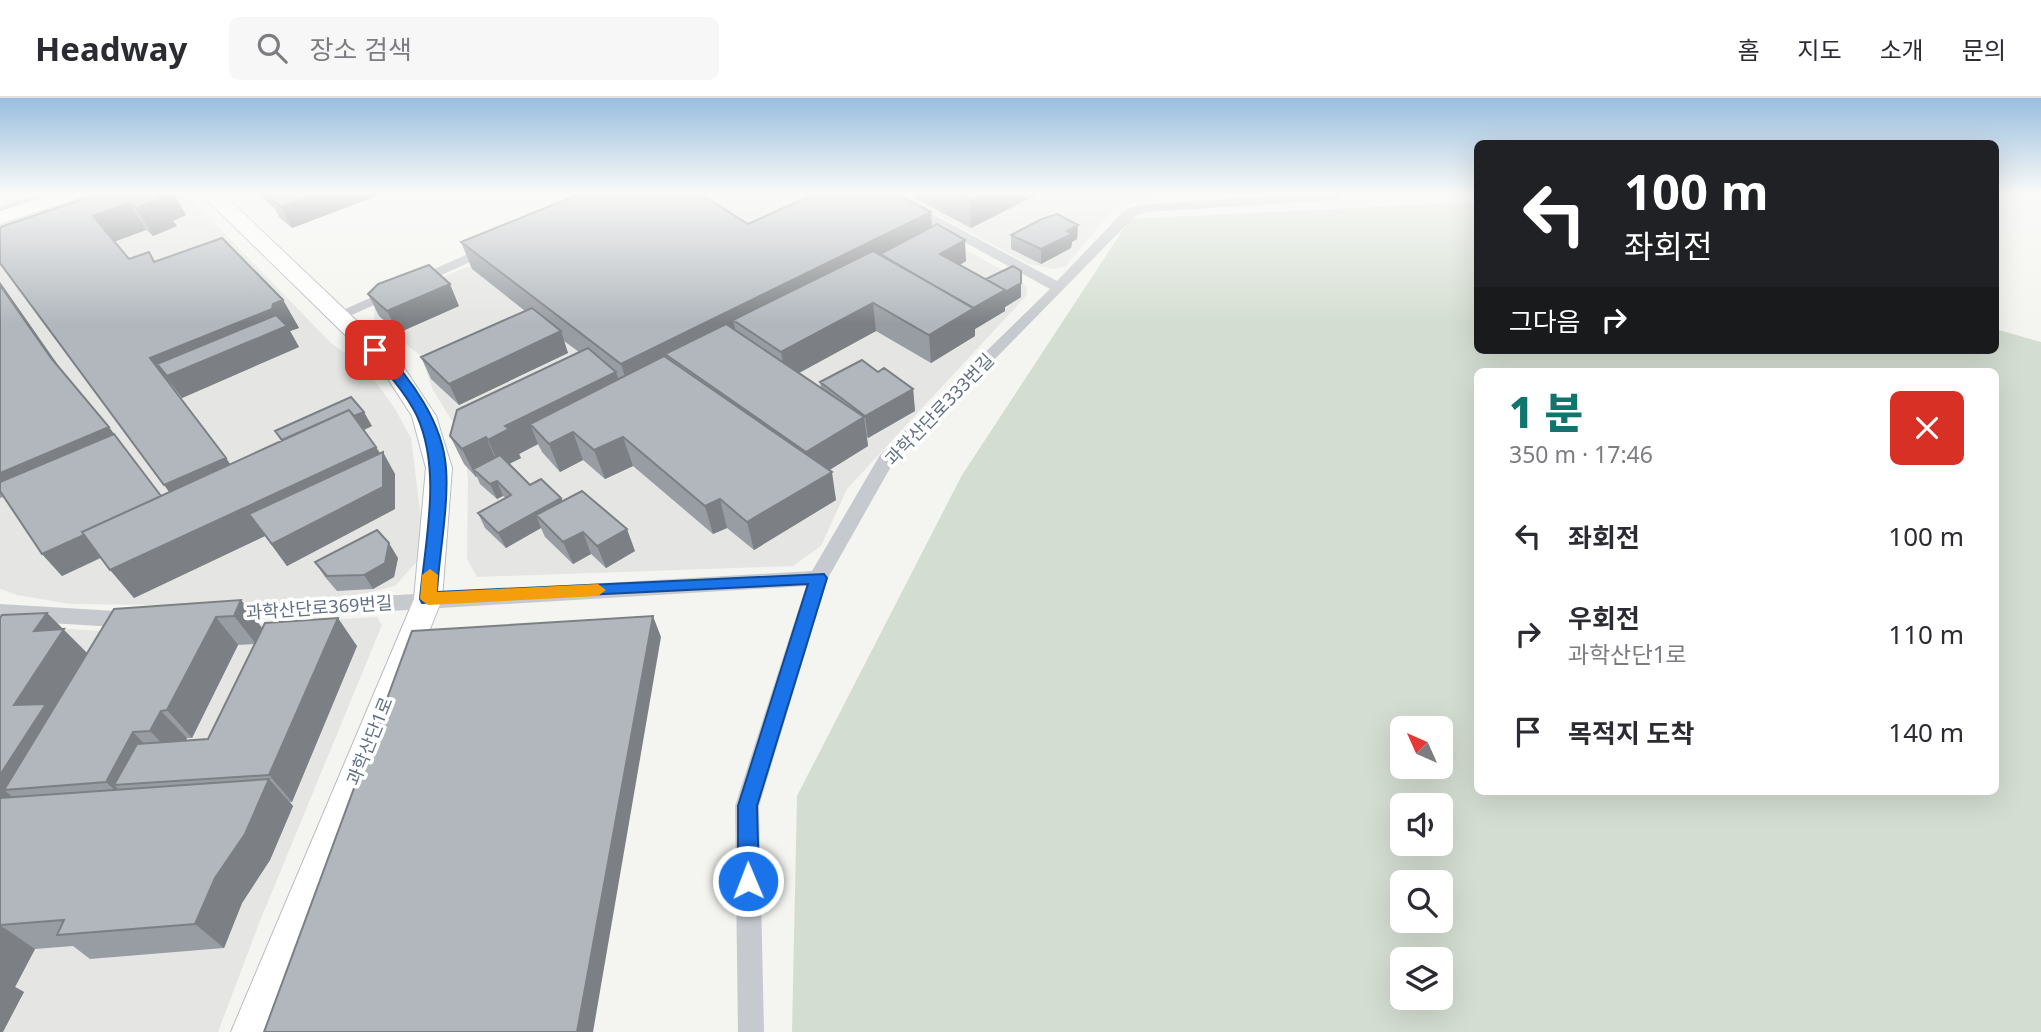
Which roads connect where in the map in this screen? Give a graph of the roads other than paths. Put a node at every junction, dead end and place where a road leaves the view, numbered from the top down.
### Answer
1 (256, 237) edge
2 (962, 237) edge
3 (1108, 237) edge
4 (503, 243) edge
5 (1059, 289) junction
6 (340, 315) junction
7 (818, 578) junction
8 (428, 599) junction
9 (0, 612) edge
10 (198, 615) edge
11 (157, 618) edge
12 (250, 1032) edge
13 (751, 1032) edge

1 - 6 main road, 과학산단1로
2 - 5 street
3 - 5 street, 과학산단로333번길
4 - 6 street
5 - 7 street, 과학산단로333번길
6 - 8 main road, 과학산단1로
7 - 8 street, 과학산단로369번길
7 - 13 street, 과학산단로333번길
8 - 10 street, 과학산단로369번길
8 - 12 main road, 과학산단1로
9 - 11 street

